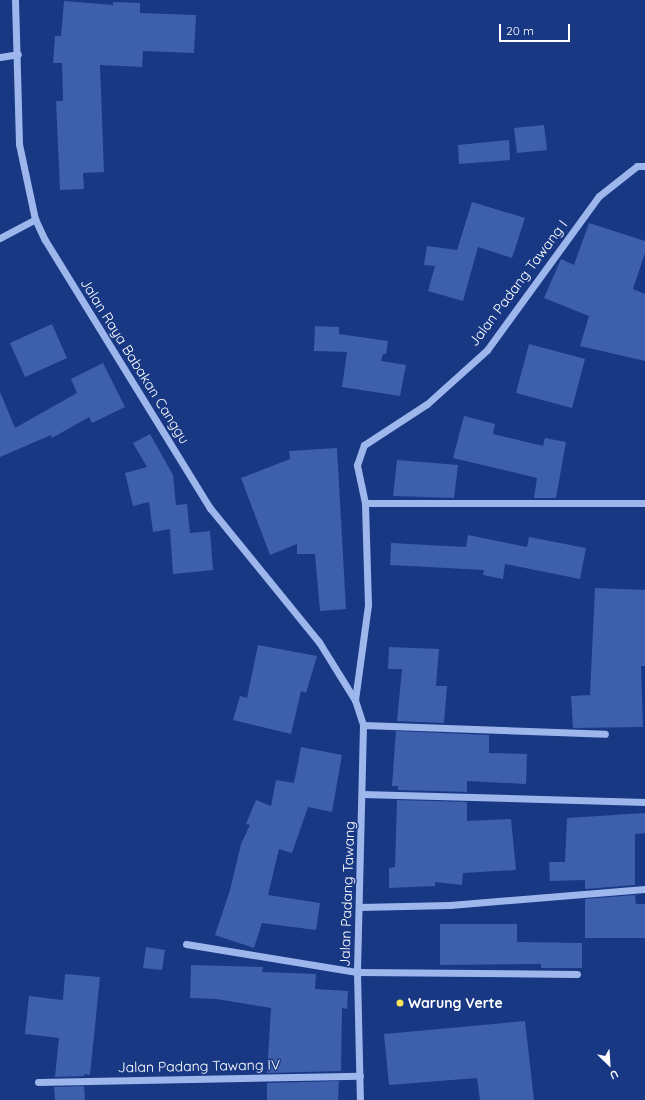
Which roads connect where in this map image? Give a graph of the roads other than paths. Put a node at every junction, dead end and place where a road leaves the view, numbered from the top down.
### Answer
1 (15, 0) edge
2 (18, 54) junction
3 (0, 58) edge
4 (645, 166) edge
5 (35, 219) junction
6 (0, 238) edge
7 (365, 503) junction
8 (645, 503) edge
9 (350, 690) joint
10 (355, 700) junction
11 (363, 725) junction
12 (606, 734) dead end
13 (362, 794) junction
14 (645, 802) edge
15 (645, 889) edge
16 (359, 907) junction
17 (186, 944) dead end
18 (357, 972) junction
19 (577, 974) dead end
20 (360, 1076) junction
21 (38, 1082) dead end
22 (360, 1100) edge

1 - 2 street, Jalan Raya Babakan Canggu
2 - 3 street
2 - 5 street, Jalan Raya Babakan Canggu
4 - 7 street, Jalan Padang Tawang I
5 - 6 street
5 - 9 street, Jalan Raya Babakan Canggu
7 - 8 street
7 - 10 street, Jalan Padang Tawang I
9 - 10 street, Jalan Padang Tawang
10 - 11 street, Jalan Padang Tawang
11 - 12 street
11 - 13 street, Jalan Padang Tawang
13 - 14 street
13 - 16 street, Jalan Padang Tawang
15 - 16 street
16 - 18 street, Jalan Padang Tawang
17 - 18 street
18 - 19 street
18 - 20 street, Jalan Padang Tawang
20 - 21 street, Jalan Padang Tawang IV
20 - 22 street, Jalan Padang Tawang

